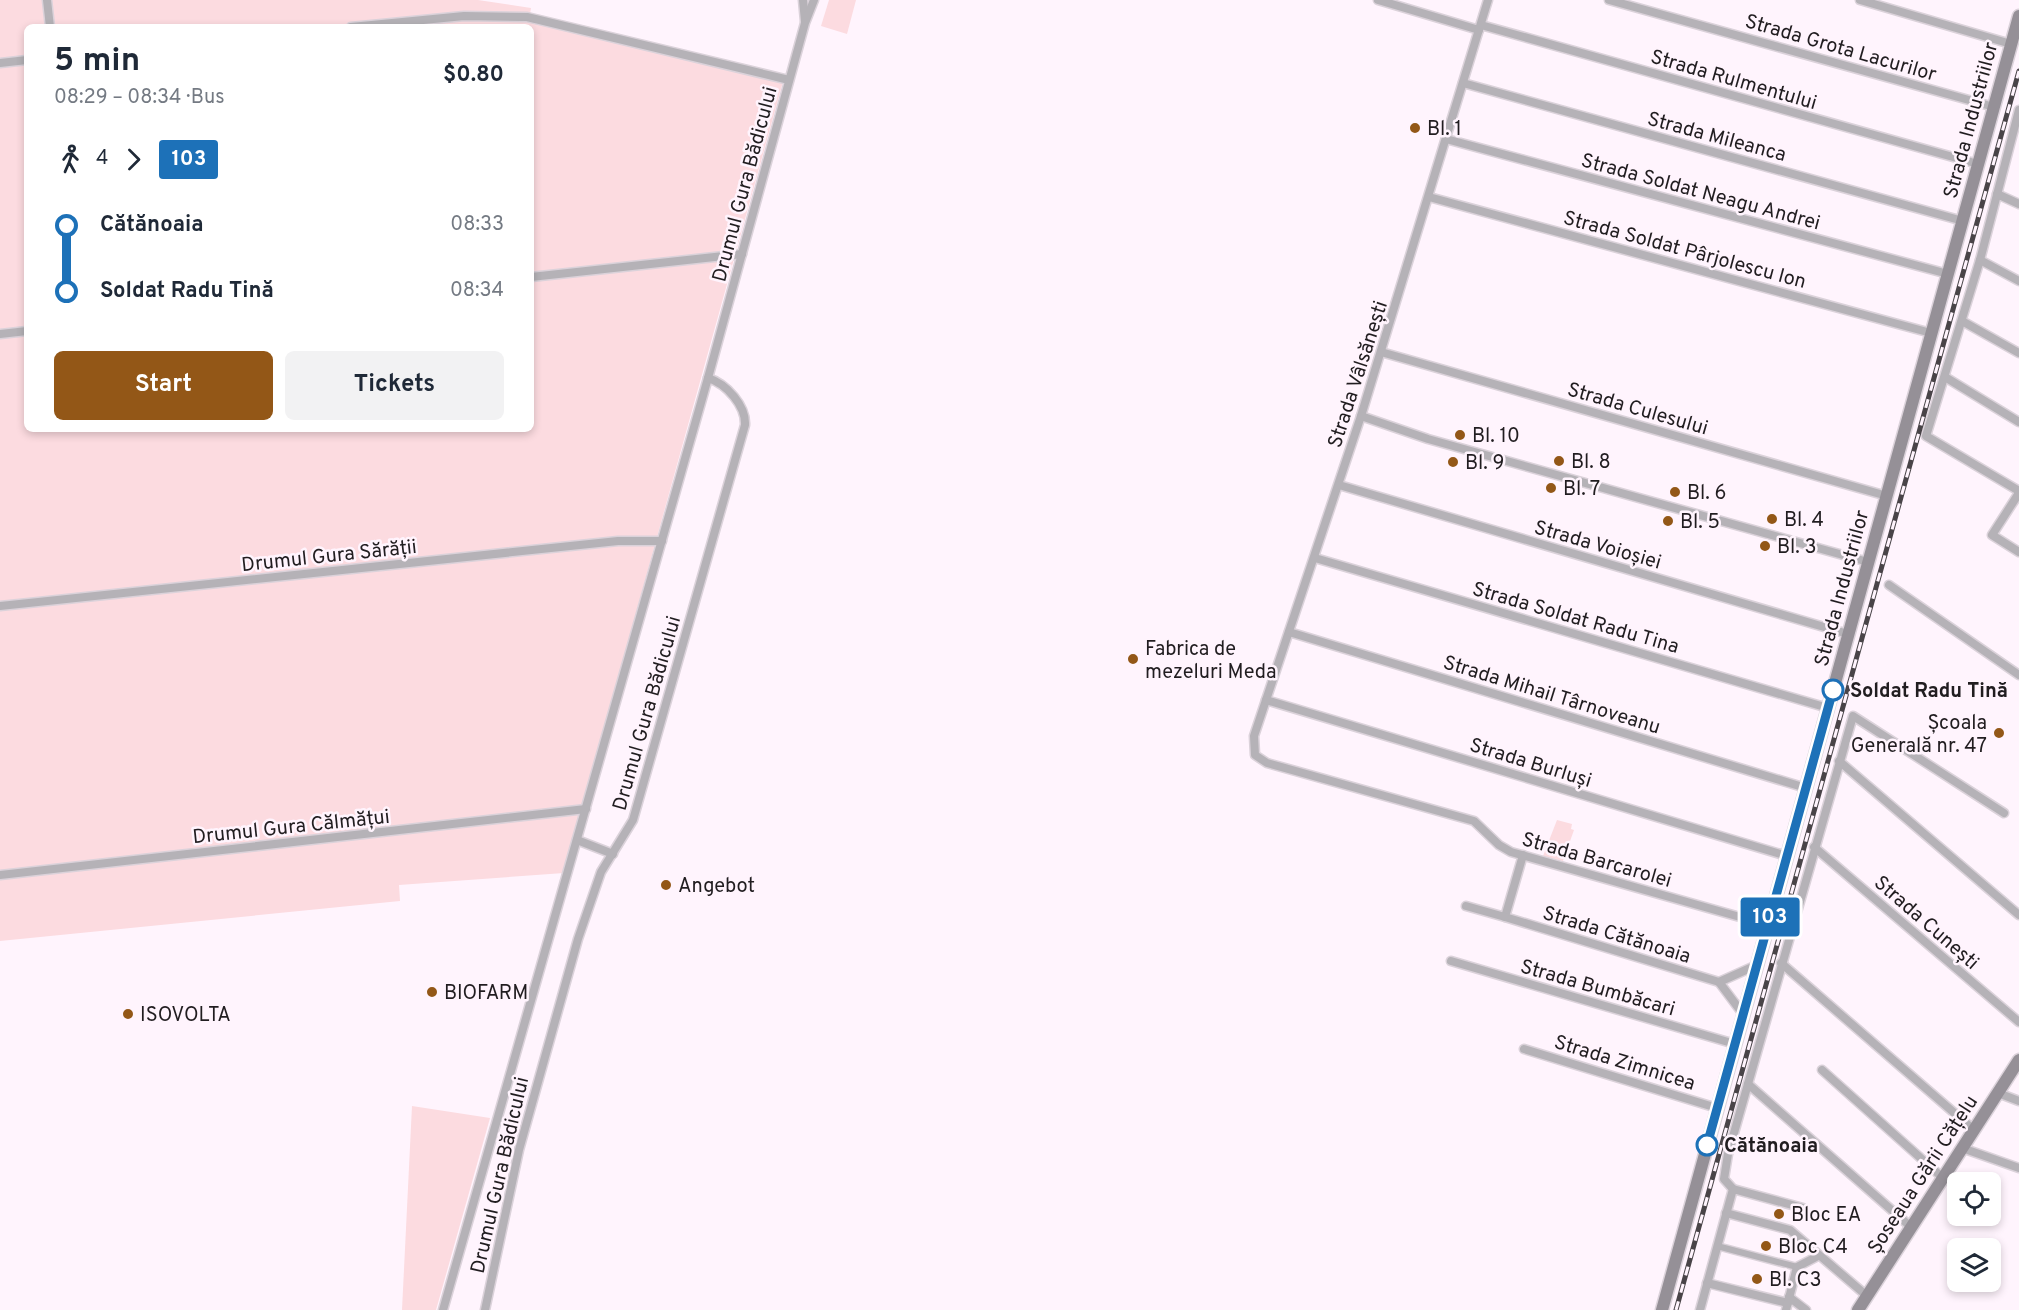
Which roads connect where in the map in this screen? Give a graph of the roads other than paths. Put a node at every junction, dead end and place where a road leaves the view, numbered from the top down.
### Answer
1 (47, 0) edge
2 (804, 0) edge
3 (814, 0) edge
4 (1378, 0) edge
5 (1488, 0) edge
6 (1609, 0) edge
7 (1860, 0) edge
8 (2019, 16) edge
9 (805, 23) junction
10 (50, 24) edge
11 (382, 24) edge
12 (1480, 28) junction
13 (2011, 44) junction
14 (24, 60) edge
15 (0, 63) edge
16 (789, 80) junction
17 (1463, 83) junction
18 (1994, 107) junction
19 (2019, 110) edge
20 (1446, 139) junction
21 (1978, 164) junction
22 (1997, 194) junction
23 (1429, 197) junction
24 (2019, 204) edge
25 (1962, 220) junction
26 (742, 254) junction
27 (1980, 260) junction
28 (1948, 274) junction
29 (534, 277) edge
30 (2019, 281) edge
31 (1962, 321) junction
32 (24, 331) edge
33 (1931, 333) junction
34 (0, 334) edge
35 (1381, 352) junction
36 (2019, 353) edge
37 (1946, 377) junction
38 (708, 378) junction
39 (1361, 416) junction
40 (2019, 422) edge
41 (1339, 485) junction
42 (2019, 492) edge
43 (1887, 496) junction
44 (662, 541) junction
45 (2019, 552) edge
46 (1315, 558) junction
47 (1868, 562) junction
48 (1889, 585) dead end
49 (0, 606) edge
50 (1289, 632) junction
51 (1848, 634) junction
52 (2019, 675) edge
53 (1266, 700) junction
54 (1828, 708) junction
55 (1255, 755) joint
56 (1839, 761) junction
57 (1806, 788) junction
58 (586, 809) junction
59 (2004, 813) dead end
60 (577, 840) junction
61 (1815, 847) junction
62 (613, 854) junction
63 (1523, 855) junction
64 (1787, 856) junction
65 (0, 875) edge
66 (1466, 906) dead end
67 (2019, 915) edge
68 (1505, 917) junction
69 (1768, 925) junction
70 (1451, 961) dead end
71 (1781, 963) junction
72 (1757, 965) junction
73 (1719, 982) junction
74 (1743, 1014) junction
75 (2019, 1022) edge
76 (1735, 1044) junction
77 (1524, 1048) dead end
78 (2019, 1060) edge
79 (1822, 1070) dead end
80 (1748, 1084) junction
81 (1998, 1093) junction
82 (2019, 1101) edge
83 (1718, 1108) junction
84 (1974, 1130) junction
85 (1962, 1148) junction
86 (2019, 1168) edge
87 (1942, 1178) junction
88 (1733, 1189) junction
89 (1803, 1208) dead end
90 (1726, 1213) junction
91 (1911, 1227) junction
92 (1717, 1246) junction
93 (1818, 1256) junction
94 (1797, 1267) junction
95 (1707, 1283) junction
96 (1867, 1296) junction
97 (1788, 1303) edge
98 (442, 1310) edge
99 (485, 1310) edge
100 (1662, 1310) edge
101 (1700, 1310) edge
102 (1806, 1310) edge
103 (1858, 1310) edge

1 - 10 street
2 - 9 street
3 - 9 street, Drumul Gura Bădicului
4 - 12 street, Strada Rulmentului
5 - 12 street, Strada Vâlsănești
6 - 18 street, Strada Grota Lacurilor
7 - 13 street
8 - 13 main road, Strada Industriilor
9 - 16 street, Drumul Gura Bădicului
11 - 16 street
12 - 17 street, Strada Vâlsănești
12 - 21 street, Strada Rulmentului
13 - 18 main road, Strada Industriilor
14 - 15 street
16 - 26 street, Drumul Gura Bădicului
17 - 20 street, Strada Vâlsănești
17 - 25 street, Strada Mileanca
18 - 21 main road, Strada Industriilor
19 - 22 street
20 - 23 street, Strada Vâlsănești
20 - 28 street, Strada Soldat Neagu Andrei
21 - 25 main road, Strada Industriilor
22 - 24 street
22 - 27 street
23 - 33 street, Strada Soldat Pârjolescu Ion
23 - 35 street, Strada Vâlsănești
25 - 28 main road, Strada Industriilor
26 - 29 street
26 - 38 street, Drumul Gura Bădicului
27 - 30 street
27 - 31 street
28 - 33 main road, Strada Industriilor
31 - 36 street
31 - 37 street
32 - 34 street
33 - 43 main road, Strada Industriilor
35 - 39 street, Strada Vâlsănești
35 - 43 street, Strada Culesului
37 - 40 street
37 - 42 street
38 - 44 street, Drumul Gura Bădicului
38 - 62 street, Drumul Gura Bădicului
39 - 41 street, Strada Vâlsănești
39 - 47 street
41 - 46 street, Strada Vâlsănești
41 - 51 street, Strada Voioșiei
42 - 45 street
43 - 47 main road, Strada Industriilor
44 - 49 street, Drumul Gura Sărății
44 - 58 street, Drumul Gura Bădicului
46 - 50 street, Strada Vâlsănești
46 - 54 street, Strada Soldat Radu Tina
47 - 51 main road, Strada Industriilor
48 - 52 street
50 - 53 street, Strada Vâlsănești
50 - 57 street, Strada Mihail Târnoveanu
51 - 54 main road, Strada Industriilor
53 - 55 street, Strada Vâlsănești
53 - 64 street, Strada Burluși
54 - 57 main road, Strada Industriilor
55 - 63 street, Strada Barcarolei
56 - 59 street
56 - 61 street
56 - 67 street
57 - 64 main road, Strada Industriilor
58 - 60 street, Drumul Gura Bădicului
58 - 65 street, Drumul Gura Călmățui
60 - 62 street
60 - 98 street, Drumul Gura Bădicului
61 - 71 street
61 - 75 street, Strada Cunești
62 - 99 street, Drumul Gura Bădicului
63 - 68 street
63 - 69 street, Strada Barcarolei
64 - 69 main road, Strada Industriilor
66 - 68 street, Strada Cătănoaia
68 - 73 street, Strada Cătănoaia
69 - 72 main road, Strada Industriilor
70 - 76 street, Strada Bumbăcari
71 - 80 street
71 - 84 street
72 - 73 street
72 - 74 main road, Strada Industriilor
73 - 74 street
74 - 76 main road, Strada Industriilor
76 - 83 main road, Strada Industriilor
77 - 83 street, Strada Zimnicea
78 - 81 main road, Șoseaua Gării Cățelu
79 - 87 street
80 - 88 street
80 - 91 street
81 - 82 street
81 - 84 main road, Șoseaua Gării Cățelu
83 - 100 main road, Strada Industriilor
84 - 85 main road, Șoseaua Gării Cățelu
85 - 86 street
85 - 87 main road, Șoseaua Gării Cățelu
87 - 91 main road, Șoseaua Gării Cățelu
88 - 89 street
88 - 90 street
90 - 92 street
90 - 93 street
91 - 96 main road, Șoseaua Gării Cățelu
92 - 94 street
92 - 95 street
93 - 94 street
93 - 96 street
94 - 97 street
95 - 97 street
95 - 101 street
96 - 103 main road, Șoseaua Gării Cățelu
97 - 102 street

